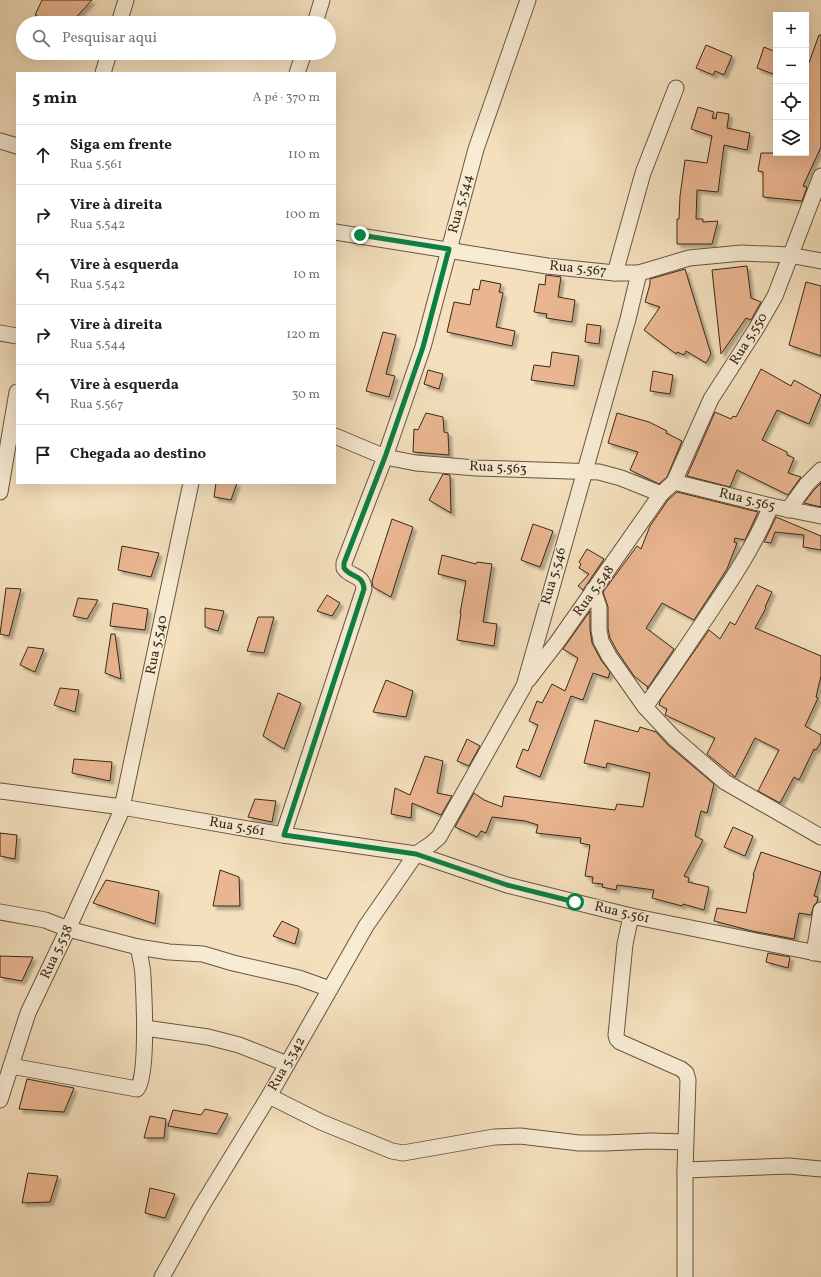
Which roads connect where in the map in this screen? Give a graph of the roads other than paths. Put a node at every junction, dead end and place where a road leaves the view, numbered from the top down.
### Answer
1 (126, 0) edge
2 (322, 0) edge
3 (528, 0) edge
4 (121, 16) edge
5 (317, 16) edge
6 (108, 60) edge
7 (302, 60) edge
8 (103, 72) edge
9 (297, 72) edge
10 (676, 88) dead end
11 (0, 141) edge
12 (16, 146) edge
13 (821, 176) edge
14 (336, 232) edge
15 (449, 249) junction
16 (789, 255) junction
17 (821, 261) edge
18 (615, 273) junction
19 (639, 273) junction
20 (0, 333) edge
21 (16, 336) edge
22 (16, 398) edge
23 (336, 436) edge
24 (385, 457) junction
25 (821, 470) edge
26 (584, 471) junction
27 (674, 482) junction
28 (191, 484) edge
29 (0, 492) edge
30 (661, 494) junction
31 (771, 506) junction
32 (788, 510) junction
33 (821, 516) edge
34 (594, 590) junction
35 (524, 686) junction
36 (645, 707) junction
37 (0, 791) edge
38 (122, 807) junction
39 (284, 835) junction
40 (821, 837) edge
41 (416, 854) junction
42 (821, 910) edge
43 (0, 912) edge
44 (631, 916) junction
45 (68, 929) junction
46 (138, 947) junction
47 (817, 954) edge
48 (330, 989) junction
49 (144, 1028) junction
50 (287, 1064) junction
51 (6, 1072) edge
52 (269, 1096) junction
53 (0, 1100) edge
54 (685, 1142) junction
55 (821, 1169) edge
56 (685, 1170) junction
57 (162, 1277) edge
58 (685, 1277) edge

1 - 4 street
2 - 5 street
3 - 15 street, Rua 5.544
6 - 8 street
7 - 9 street
10 - 18 street
11 - 12 street
13 - 16 street, Rua 5.550
14 - 15 street, Rua 5.567
15 - 18 street, Rua 5.567
15 - 24 street, Rua 5.544
16 - 17 street, Rua 5.567
16 - 19 street, Rua 5.567
16 - 27 street, Rua 5.550
18 - 19 street, Rua 5.567
19 - 26 street, Rua 5.546
20 - 21 street
22 - 29 street
23 - 24 street, Rua 5.563
24 - 26 street, Rua 5.563
24 - 39 street, Rua 5.544
25 - 32 street
26 - 30 street, Rua 5.563
26 - 35 street, Rua 5.546
27 - 30 street, Rua 5.550
27 - 31 street, Rua 5.565
28 - 38 street, Rua 5.540
30 - 34 street, Rua 5.548
31 - 32 street, Rua 5.565
31 - 36 street
32 - 33 street, Rua 5.565
34 - 35 street, Rua 5.548
34 - 36 street
35 - 41 street, Rua 5.546
36 - 40 street
37 - 38 street, Rua 5.561
38 - 39 street, Rua 5.561
38 - 45 street, Rua 5.538
39 - 41 street, Rua 5.561
41 - 44 street, Rua 5.561
41 - 48 street, Rua 5.342
42 - 47 street
43 - 45 street
44 - 47 street, Rua 5.561
44 - 54 street
45 - 46 street
45 - 51 street, Rua 5.538
46 - 48 street
46 - 49 street
48 - 50 street, Rua 5.342
49 - 50 street
49 - 51 street
50 - 52 street, Rua 5.342
51 - 53 street, Rua 5.538
52 - 54 street
52 - 57 street, Rua 5.342
54 - 56 street
55 - 56 street
56 - 58 street

